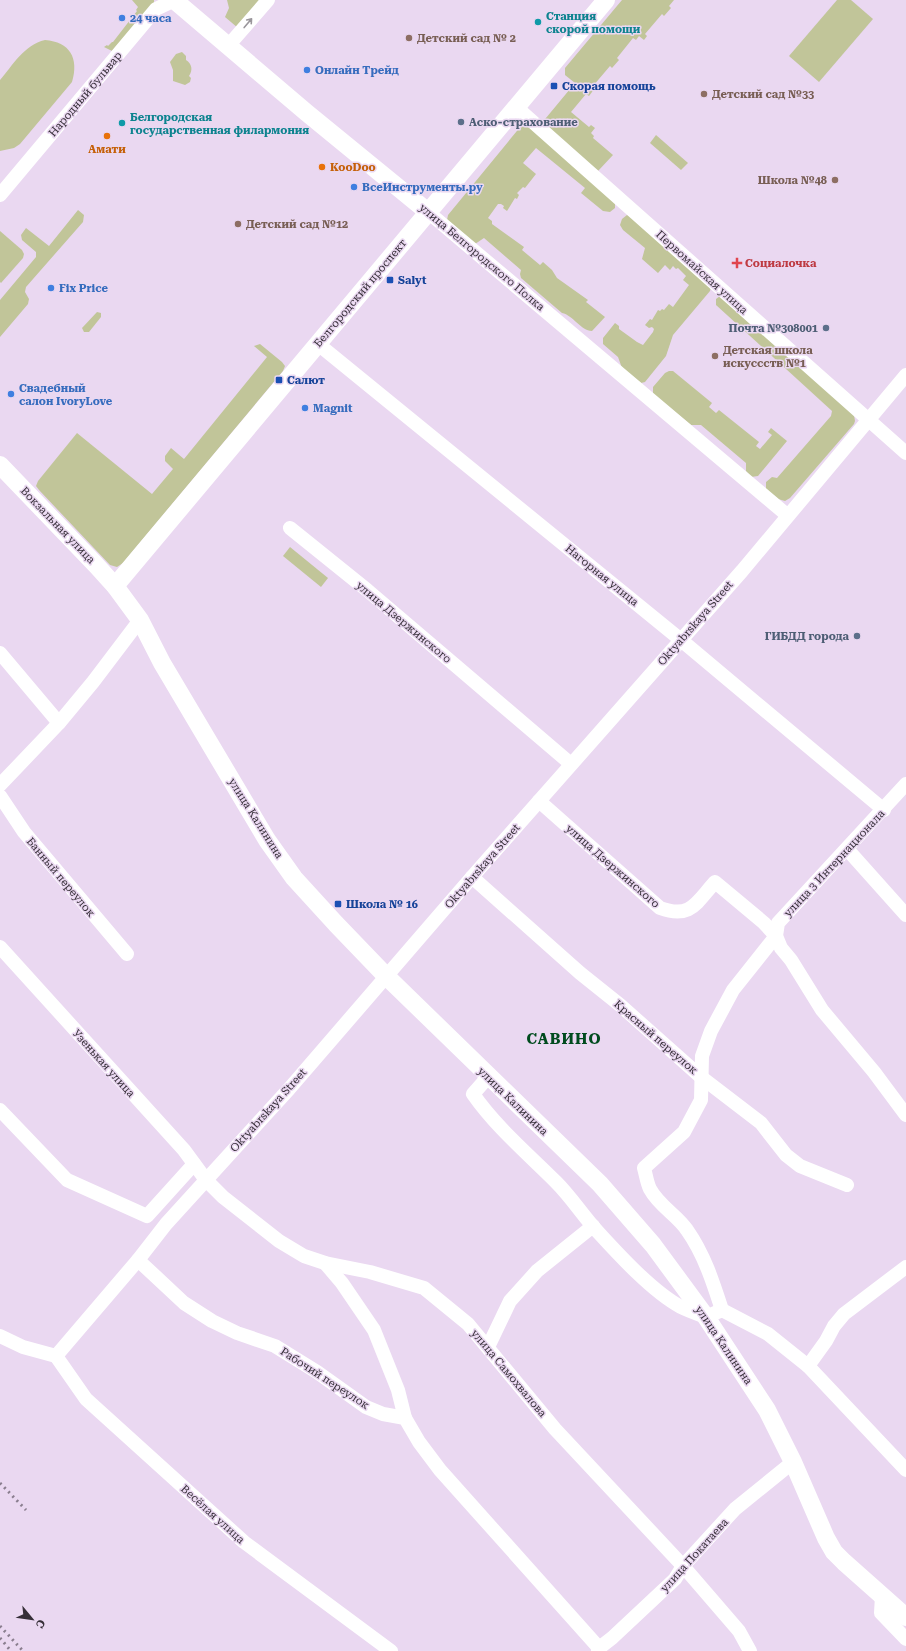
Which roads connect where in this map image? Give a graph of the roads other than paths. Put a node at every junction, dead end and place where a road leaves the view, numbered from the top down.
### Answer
1 (175, 0) edge
2 (268, 0) edge
3 (606, 0) edge
4 (228, 46) junction
5 (516, 107) junction
6 (0, 195) edge
7 (428, 212) junction
8 (318, 344) junction
9 (906, 375) edge
10 (868, 421) junction
11 (906, 453) edge
12 (0, 465) edge
13 (787, 516) junction
14 (290, 528) dead end
15 (115, 586) junction
16 (140, 620) junction
17 (681, 640) junction
18 (0, 653) edge
19 (59, 723) junction
20 (571, 764) junction
21 (906, 784) edge
22 (0, 785) edge
23 (0, 796) edge
24 (539, 801) junction
25 (884, 810) junction
26 (848, 849) junction
27 (472, 877) junction
28 (906, 915) edge
29 (776, 936) junction
30 (0, 947) edge
31 (126, 954) dead end
32 (386, 976) junction
33 (488, 1077) junction
34 (701, 1077) junction
35 (0, 1110) edge
36 (906, 1115) edge
37 (194, 1164) junction
38 (206, 1180) junction
39 (847, 1185) dead end
40 (593, 1226) junction
41 (138, 1260) junction
42 (325, 1263) junction
43 (906, 1267) edge
44 (714, 1313) junction
45 (0, 1336) edge
46 (488, 1347) junction
47 (56, 1356) junction
48 (808, 1366) junction
49 (405, 1418) junction
50 (793, 1462) junction
51 (906, 1470) edge
52 (683, 1566) junction
53 (882, 1596) junction
54 (906, 1617) edge
55 (906, 1639) edge
56 (598, 1649) edge
57 (391, 1651) edge
58 (750, 1651) edge

1 - 4 main road, улица Белгородского Полка
1 - 6 street, Народный бульвар
4 -> 2 street
3 - 5 main road, Белгородский проспект
4 - 7 main road, улица Белгородского Полка
5 - 7 main road, Белгородский проспект
5 - 10 street, Первомайская улица
7 - 8 main road, Белгородский проспект
7 - 13 street, улица Белгородского Полка
8 - 15 main road, Белгородский проспект
8 - 17 street, Нагорная улица
9 - 10 street, Oktyabrskaya Street
10 - 11 street, Первомайская улица
10 - 13 street, Oktyabrskaya Street
12 - 15 main road, Вокзальная улица
13 - 17 street, Oktyabrskaya Street
14 - 20 street, улица Дзержинского
15 - 16 main road, улица Калинина
16 - 19 street
16 - 32 main road, улица Калинина
17 - 20 street, Oktyabrskaya Street
17 - 25 street, Нагорная улица
18 - 19 street
19 - 22 street
20 - 24 street, Oktyabrskaya Street
21 - 25 street, улица 3 Интернационала
23 - 31 street, Банный переулок
24 - 27 street, Oktyabrskaya Street
24 - 29 street, улица Дзержинского
25 - 26 street, улица 3 Интернационала
26 - 28 street
26 - 29 street, улица 3 Интернационала
27 - 32 street, Oktyabrskaya Street
27 - 34 street, Красный переулок
29 - 34 street, улица 3 Интернационала
29 - 36 street, улица Дзержинского
30 - 37 street, Узенькая улица
32 - 33 main road, улица Калинина
32 - 38 street, Oktyabrskaya Street
33 - 40 street
33 - 44 main road, улица Калинина
34 - 39 street, Красный переулок
34 - 44 street, улица 3 Интернационала
35 - 37 street
37 - 38 street, Узенькая улица
38 - 41 street, Oktyabrskaya Street
38 - 42 street, улица Самохвалова
40 - 44 street
40 - 46 street
41 - 47 street, Oktyabrskaya Street
41 - 49 street, Рабочий переулок
42 - 46 street, улица Самохвалова
42 - 49 street
43 - 48 street
44 - 48 street
44 - 50 main road, улица Калинина
45 - 47 street
46 - 52 street, улица Самохвалова
47 - 57 street, Весёлая улица
48 - 51 street
49 - 56 street
50 - 52 street, улица Покатаева
50 - 53 main road, улица Калинина
52 - 56 street, улица Покатаева
52 - 58 street, улица Самохвалова
53 - 54 main road, улица Калинина
53 - 55 street

